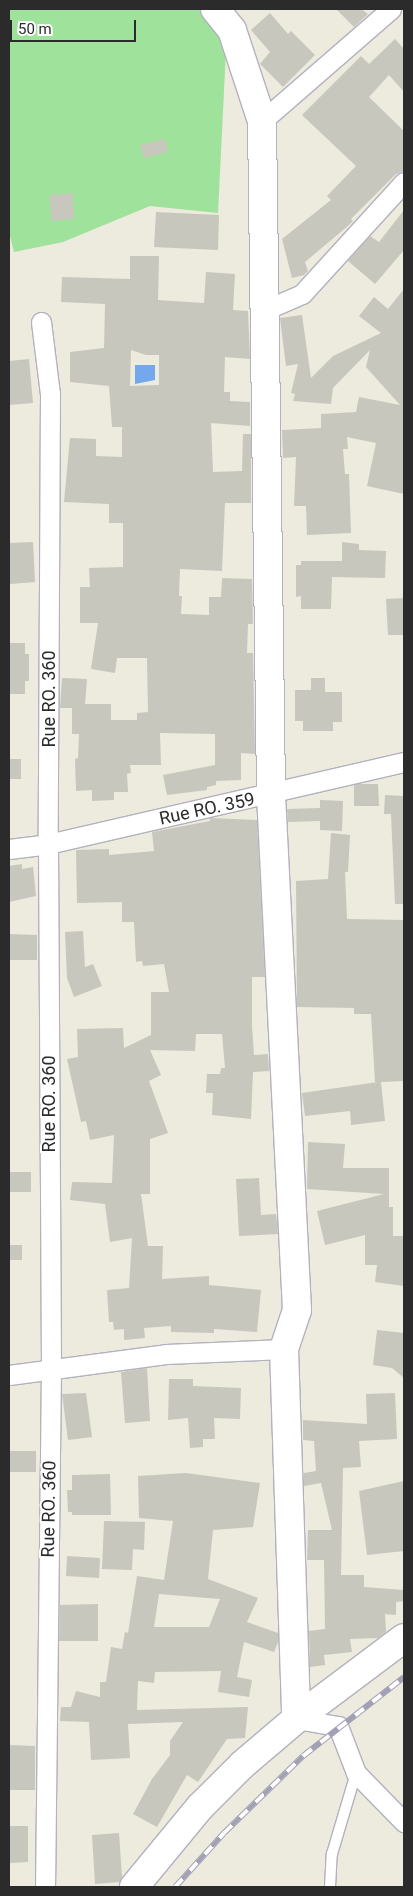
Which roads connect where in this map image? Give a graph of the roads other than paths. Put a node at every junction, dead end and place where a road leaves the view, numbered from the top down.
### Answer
1 (215, 9) edge
2 (391, 9) edge
3 (262, 121) junction
4 (404, 182) edge
5 (265, 310) junction
6 (41, 322) dead end
7 (404, 762) edge
8 (271, 795) junction
9 (48, 844) junction
10 (9, 849) edge
11 (284, 1349) junction
12 (51, 1369) junction
13 (9, 1375) edge
14 (404, 1638) edge
15 (296, 1719) junction
16 (356, 1773) junction
17 (404, 1822) edge
18 (45, 1887) edge
19 (134, 1887) edge
20 (330, 1887) edge

1 - 3 street
2 - 3 street
3 - 5 street
4 - 5 street
5 - 8 street
6 - 9 street, Rue RO. 360
7 - 8 street, Rue RO. 359
8 - 9 street, Rue RO. 359
8 - 11 street
9 - 10 street, Rue RO. 359
9 - 12 street, Rue RO. 360
11 - 12 street
11 - 15 street
12 - 13 street
12 - 18 street, Rue RO. 360
14 - 15 street
15 - 16 street
15 - 19 street
16 - 17 street
16 - 20 lane

